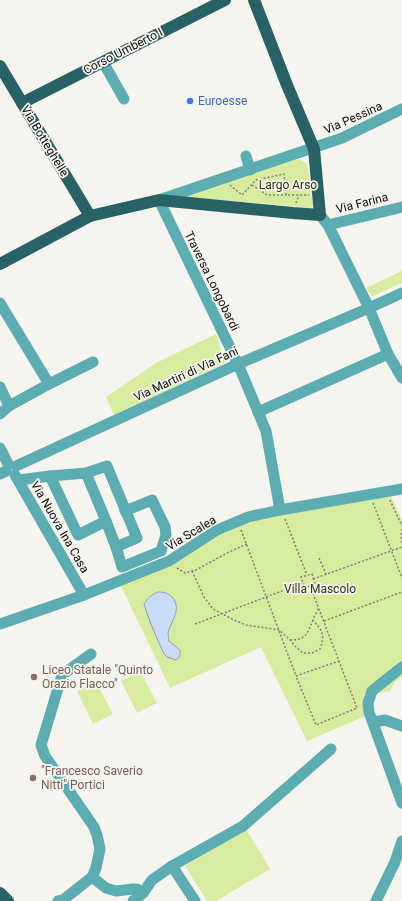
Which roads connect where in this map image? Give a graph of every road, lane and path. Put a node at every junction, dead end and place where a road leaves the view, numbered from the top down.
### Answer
1 (225, 0) edge
2 (254, 0) edge
3 (103, 62) junction
4 (0, 66) edge
5 (124, 99) dead end
6 (22, 103) junction
7 (402, 110) edge
8 (314, 149) junction
9 (246, 156) dead end
10 (250, 170) junction
11 (222, 179) junction
12 (252, 184) junction
13 (286, 196) junction
14 (318, 196) junction
15 (159, 200) junction
16 (402, 208) edge
17 (320, 215) junction
18 (90, 216) junction
19 (328, 225) junction
20 (0, 264) edge
21 (402, 292) edge
22 (0, 303) edge
23 (369, 308) junction
24 (388, 354) junction
25 (93, 362) dead end
26 (238, 364) junction
27 (402, 378) edge
28 (49, 384) junction
29 (0, 387) edge
30 (9, 406) junction
31 (258, 412) junction
32 (0, 414) edge
33 (0, 448) edge
34 (11, 471) edge
35 (86, 473) junction
36 (50, 476) junction
37 (402, 489) edge
38 (388, 497) dead end
39 (372, 500) dead end
40 (125, 511) junction
41 (282, 513) junction
42 (106, 521) junction
43 (240, 525) dead end
44 (402, 526) edge
45 (402, 530) edge
46 (402, 542) edge
47 (247, 544) junction
48 (116, 547) junction
49 (402, 547) edge
50 (391, 551) junction
51 (319, 558) dead end
52 (169, 561) junction
53 (192, 571) junction
54 (326, 574) junction
55 (307, 575) junction
56 (402, 578) edge
57 (313, 579) junction
58 (303, 583) junction
59 (310, 586) junction
60 (402, 592) edge
61 (84, 594) junction
62 (266, 597) junction
63 (319, 608) junction
64 (223, 613) junction
65 (313, 619) junction
66 (324, 621) junction
67 (0, 624) edge
68 (195, 624) dead end
69 (278, 630) junction
70 (290, 640) junction
71 (91, 654) dead end
72 (339, 661) junction
73 (402, 667) edge
74 (296, 676) junction
75 (374, 722) junction
76 (402, 726) edge
77 (331, 749) dead end
78 (402, 803) edge
79 (402, 841) edge
80 (172, 866) junction
81 (92, 877) junction
82 (0, 893) edge
83 (143, 893) junction
84 (8, 901) edge
85 (58, 901) edge
86 (133, 901) edge
87 (195, 901) edge
88 (376, 901) edge

1 - 3 main road, Corso Umberto I
2 - 8 main road
3 - 5 street
3 - 6 main road, Corso Umberto I
4 - 6 main road, Via Botteghelle
6 - 18 main road, Via Botteghelle
7 - 8 street, Via Pessina
8 - 10 street
8 - 14 main road
9 - 10 street
10 - 11 street
11 - 12 path
11 - 15 street
12 - 13 path
12 - 13 path
13 - 14 path
14 - 17 main road
15 - 17 main road
15 - 18 main road
15 - 26 street, Traversa Longobardi
16 - 19 street, Via Farina
17 - 19 street
18 - 20 main road
19 - 23 street
21 - 23 street
22 - 28 street
23 - 24 street
23 - 26 street, Via Martiri di Via Fani
24 - 27 street
24 - 31 street
25 - 28 street
26 - 31 street, Traversa Longobardi
26 - 34 street, Via Martiri di Via Fani
28 - 30 street
29 - 30 street
30 - 32 street
31 - 41 street, Traversa Longobardi
33 - 34 street, Via Nuova Ina Casa
34 - 36 street
34 - 61 street, Via Nuova Ina Casa
35 - 36 street
35 - 40 street
35 - 42 street
36 - 42 street
37 - 41 street, Via Scalea
38 - 44 path
39 - 50 path
40 - 48 street
40 - 48 street
41 - 52 street, Via Scalea
41 - 55 path
42 - 48 street
43 - 47 path
45 - 46 path
47 - 53 path
47 - 62 path
49 - 50 path
50 - 54 path
50 - 56 path
51 - 54 path
52 - 53 path
52 - 61 street, Via Scalea
53 - 64 path
54 - 57 path
55 - 57 path
55 - 58 path
57 - 59 path
58 - 59 path
58 - 62 path
59 - 63 path
60 - 66 path
61 - 67 street, Via Scalea
62 - 64 path
62 - 69 path
63 - 65 path
63 - 66 path
64 - 68 path
64 - 69 path
65 - 70 path
65 - 70 path
66 - 72 path
69 - 70 path
69 - 74 path
71 - 81 street
72 - 74 path
72 - 74 path
73 - 75 street
75 - 76 street
75 - 78 street
77 - 80 street
79 - 88 street
80 - 83 street
80 - 87 street
81 - 83 street
81 - 85 street
82 - 84 main road
83 - 86 street

